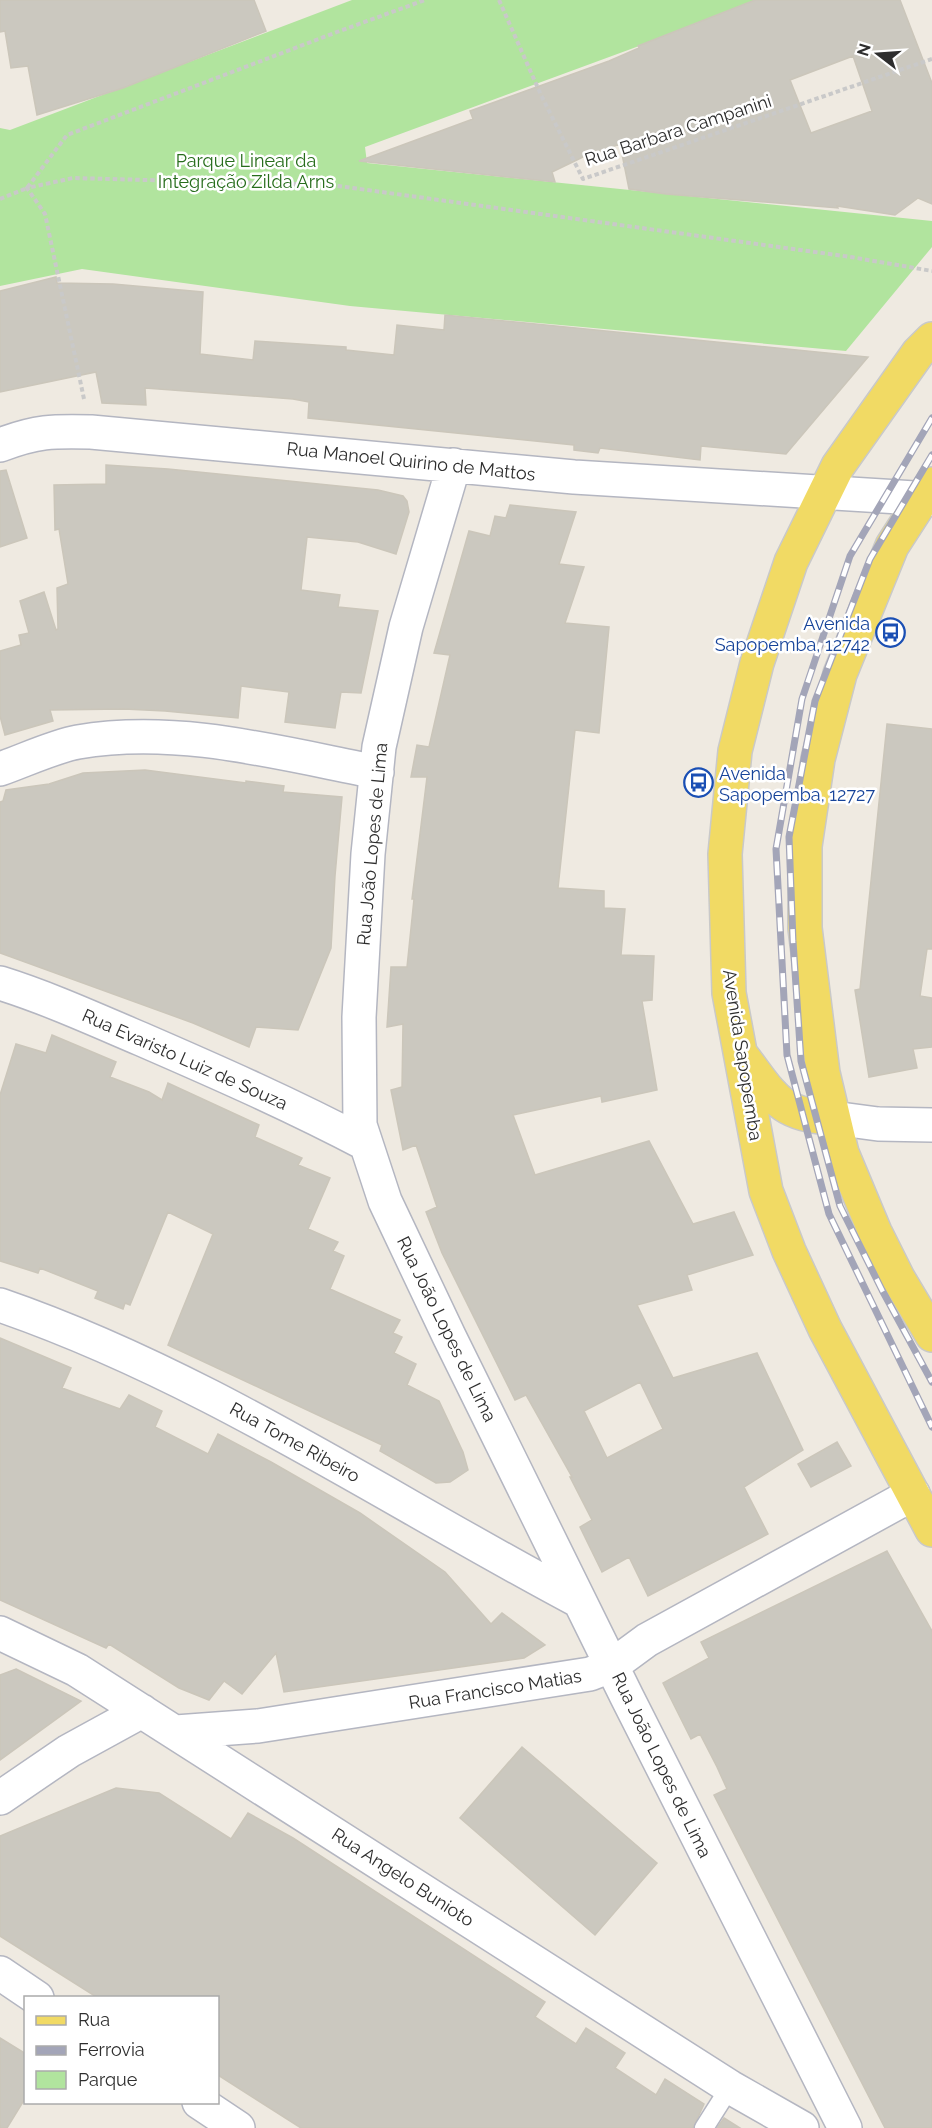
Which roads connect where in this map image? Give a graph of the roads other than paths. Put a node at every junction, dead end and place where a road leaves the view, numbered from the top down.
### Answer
1 (932, 339) edge
2 (0, 445) edge
3 (454, 465) junction
4 (825, 493) junction
5 (929, 494) edge
6 (0, 769) edge
7 (376, 772) junction
8 (0, 983) edge
9 (740, 1053) junction
10 (833, 1118) junction
11 (932, 1125) edge
12 (366, 1144) junction
13 (0, 1305) edge
14 (932, 1335) edge
15 (913, 1494) junction
16 (932, 1530) edge
17 (579, 1601) junction
18 (0, 1633) edge
19 (613, 1665) junction
20 (142, 1711) junction
21 (176, 1732) junction
22 (0, 1798) edge
23 (0, 1973) edge
24 (34, 1996) edge
25 (730, 2087) junction
26 (201, 2104) edge
27 (238, 2128) edge
28 (704, 2128) edge
29 (802, 2128) edge
30 (845, 2128) edge

1 - 4 main road, Avenida Sapopemba
2 - 3 street, Rua Manoel Quirino de Mattos
3 - 4 street, Rua Manoel Quirino de Mattos
3 - 7 street, Rua João Lopes de Lima
4 - 5 street, Rua Manoel Quirino de Mattos
4 - 9 main road, Avenida Sapopemba
5 - 10 main road
6 - 7 street
7 - 12 street, Rua João Lopes de Lima
8 - 12 street, Rua Evaristo Luiz de Souza
9 - 10 main road
9 - 15 main road, Avenida Sapopemba
10 - 11 street
10 - 14 main road
12 - 17 street, Rua João Lopes de Lima
13 - 17 street, Rua Tome Ribeiro
15 - 16 main road, Avenida Sapopemba
15 - 19 street, Rua Francisco Matias
17 - 19 street, Rua João Lopes de Lima
18 - 20 street, Rua Angelo Bunioto
19 - 21 street, Rua Francisco Matias
19 - 30 street, Rua João Lopes de Lima
20 - 21 street, Rua Angelo Bunioto
20 - 22 street
21 - 25 street, Rua Angelo Bunioto
23 - 24 street
25 - 28 lane
25 - 29 street, Rua Angelo Bunioto
26 - 27 street

